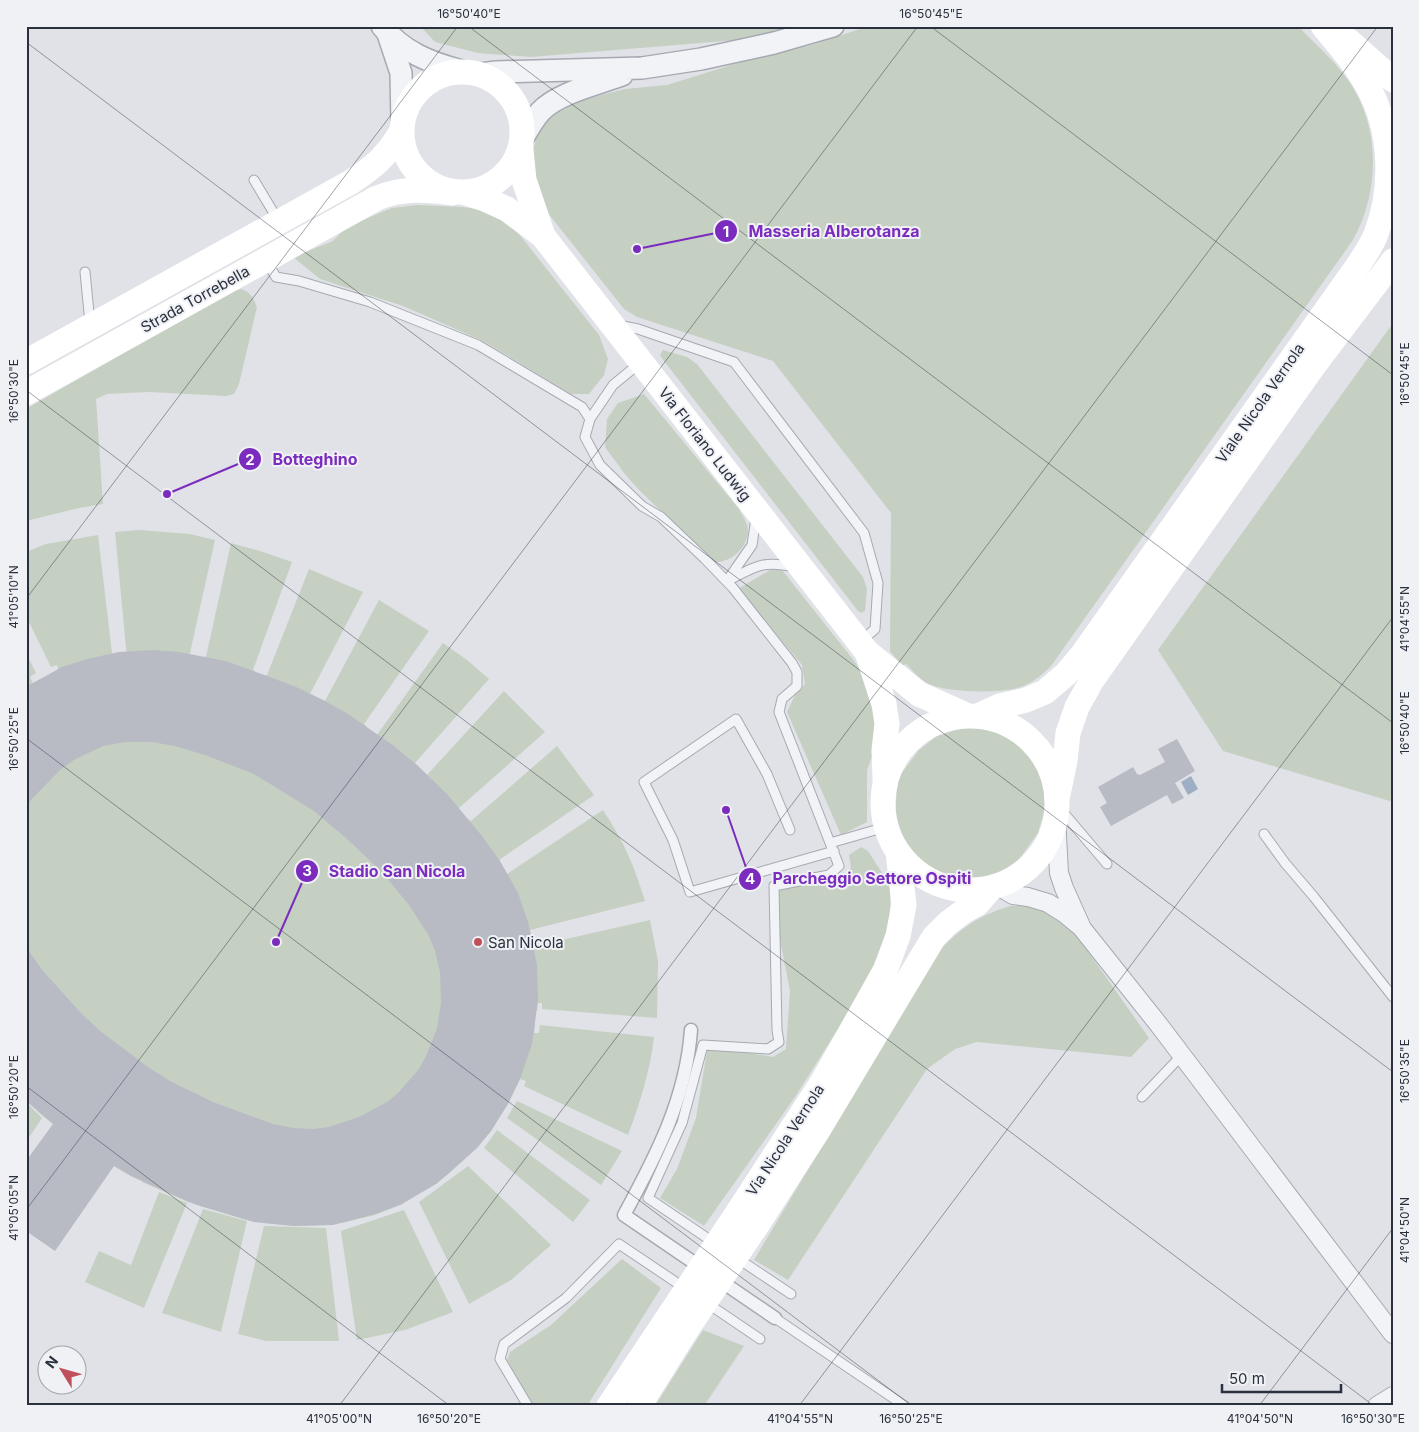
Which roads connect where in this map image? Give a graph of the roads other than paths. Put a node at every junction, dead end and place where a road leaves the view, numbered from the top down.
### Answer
1 (833, 26) edge
2 (1324, 26) edge
3 (1334, 26) edge
4 (1358, 26) edge
5 (385, 30) edge
6 (1393, 58) edge
7 (642, 68) junction
8 (471, 73) junction
9 (1393, 80) edge
10 (402, 128) junction
11 (522, 144) junction
12 (254, 180) dead end
13 (459, 193) junction
14 (279, 222) junction
15 (544, 236) junction
16 (265, 260) junction
17 (1393, 261) edge
18 (85, 272) dead end
19 (612, 324) junction
20 (91, 326) junction
21 (26, 362) edge
22 (641, 362) junction
23 (26, 393) edge
24 (590, 419) junction
25 (756, 510) junction
26 (802, 568) junction
27 (726, 582) junction
28 (863, 647) junction
29 (973, 716) junction
30 (885, 786) junction
31 (1057, 807) junction
32 (886, 827) junction
33 (790, 830) dead end
34 (1264, 834) dead end
35 (832, 847) junction
36 (898, 852) junction
37 (1108, 864) dead end
38 (995, 887) junction
39 (1082, 927) junction
40 (1393, 997) edge
41 (691, 1030) dead end
42 (1182, 1055) junction
43 (1142, 1097) dead end
44 (749, 1215) junction
45 (791, 1294) dead end
46 (775, 1318) joint
47 (678, 1323) junction
48 (1393, 1334) edge
49 (760, 1339) dead end
50 (1393, 1396) edge
51 (528, 1406) edge
52 (609, 1406) edge
53 (638, 1406) edge
54 (905, 1406) edge
55 (1377, 1406) edge

1 - 7 street
2 - 29 main road, Viale Nicola Vernola
3 - 9 main road
4 - 6 main road
5 - 8 street
5 - 10 street
7 - 8 street
7 - 11 street
8 - 10 main road
8 - 11 main road
10 - 13 main road
10 - 14 main road, Strada Torrebella
11 - 13 main road
11 - 15 main road
12 - 14 lane
13 - 15 main road
13 - 16 main road, Strada Torrebella
14 - 20 main road, Strada Torrebella
15 - 19 main road, Via Floriano Ludwig
16 - 23 main road, Strada Torrebella
16 - 24 lane
17 - 31 main road, Viale Nicola Vernola
18 - 20 lane
19 - 22 main road, Via Floriano Ludwig
19 - 28 lane
20 - 21 main road, Strada Torrebella
22 - 24 lane
22 - 25 main road, Via Floriano Ludwig
24 - 27 lane
25 - 26 main road, Via Floriano Ludwig
25 - 27 lane
26 - 27 lane
26 - 28 main road, Via Floriano Ludwig
27 - 35 lane
28 - 29 main road
28 - 30 main road
29 - 30 main road
29 - 31 main road
30 - 32 main road
31 - 37 lane
31 - 38 main road
31 - 39 street
32 - 35 lane
32 - 36 main road
33 - 35 lane
34 - 40 lane
35 - 45 lane
36 - 38 main road
36 - 44 main road, Via Nicola Vernola
38 - 39 street
38 - 44 main road, Via Nicola Vernola
39 - 42 street
41 - 46 street
42 - 43 lane
42 - 48 street
44 - 47 main road, Via Nicola Vernola, bridge
46 - 54 lane
47 - 52 main road, Via Nicola Vernola
47 - 53 main road, Via Nicola Vernola
49 - 51 lane
50 - 55 street

